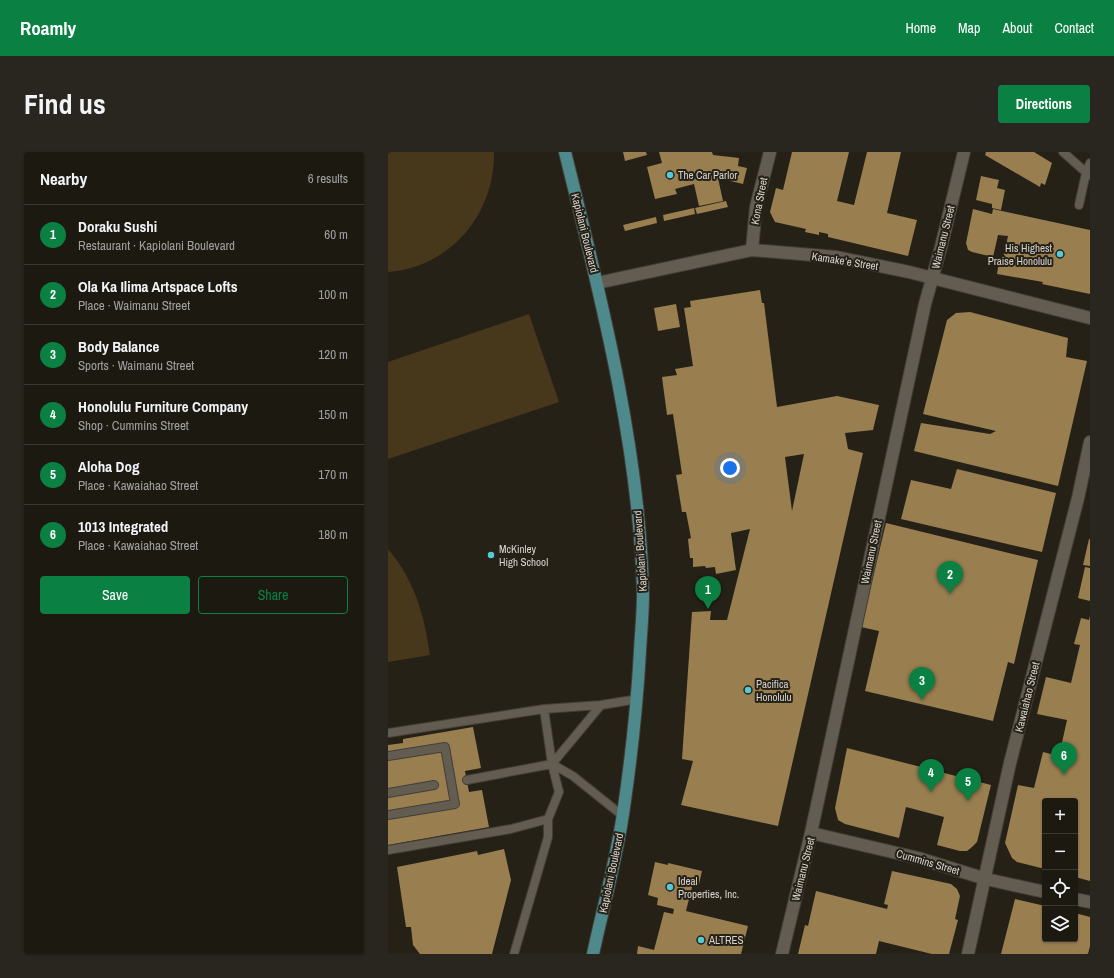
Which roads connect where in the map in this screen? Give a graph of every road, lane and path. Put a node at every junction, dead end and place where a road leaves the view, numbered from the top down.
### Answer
1 (565, 152) edge
2 (770, 152) edge
3 (964, 152) edge
4 (1063, 152) edge
5 (1090, 163) edge
6 (1088, 174) edge
7 (1079, 205) dead end
8 (752, 250) junction
9 (933, 278) junction
10 (597, 283) junction
11 (1090, 318) edge
12 (1090, 442) edge
13 (638, 699) junction
14 (601, 705) junction
15 (544, 709) junction
16 (388, 733) edge
17 (388, 756) edge
18 (552, 764) junction
19 (467, 780) dead end
20 (434, 785) dead end
21 (388, 793) edge
22 (388, 816) edge
23 (623, 816) junction
24 (548, 819) junction
25 (811, 833) junction
26 (388, 850) edge
27 (986, 879) junction
28 (1042, 891) edge
29 (1078, 899) edge
30 (1090, 902) edge
31 (514, 954) edge
32 (593, 954) edge
33 (782, 954) edge
34 (968, 954) edge

1 - 10 main road, Kapiolani Boulevard
2 - 8 street, Kona Street
3 - 9 street, Waimanu Street
4 - 6 lane
5 - 6 lane
6 - 7 lane
8 - 9 street, Kamakeʻe Street
8 - 10 street, Kamakeʻe Street
9 - 11 street, Kamakeʻe Street
9 - 25 street, Waimanu Street
10 - 13 main road, Kapiolani Boulevard
12 - 27 street, Kawaiahao Street
13 - 14 lane
13 - 23 main road, Kapiolani Boulevard
14 - 15 lane
14 - 18 lane
15 - 16 lane
15 - 18 lane
17 - 22 lane
18 - 19 lane
18 - 23 lane
18 - 24 lane
20 - 21 lane
23 - 32 main road, Kapiolani Boulevard
24 - 26 lane
24 - 31 lane
25 - 27 street, Cummins Street
25 - 33 street, Waimanu Street
27 - 28 street, Cummins Street
27 - 34 street, Kawaiahao Street
29 - 30 street

